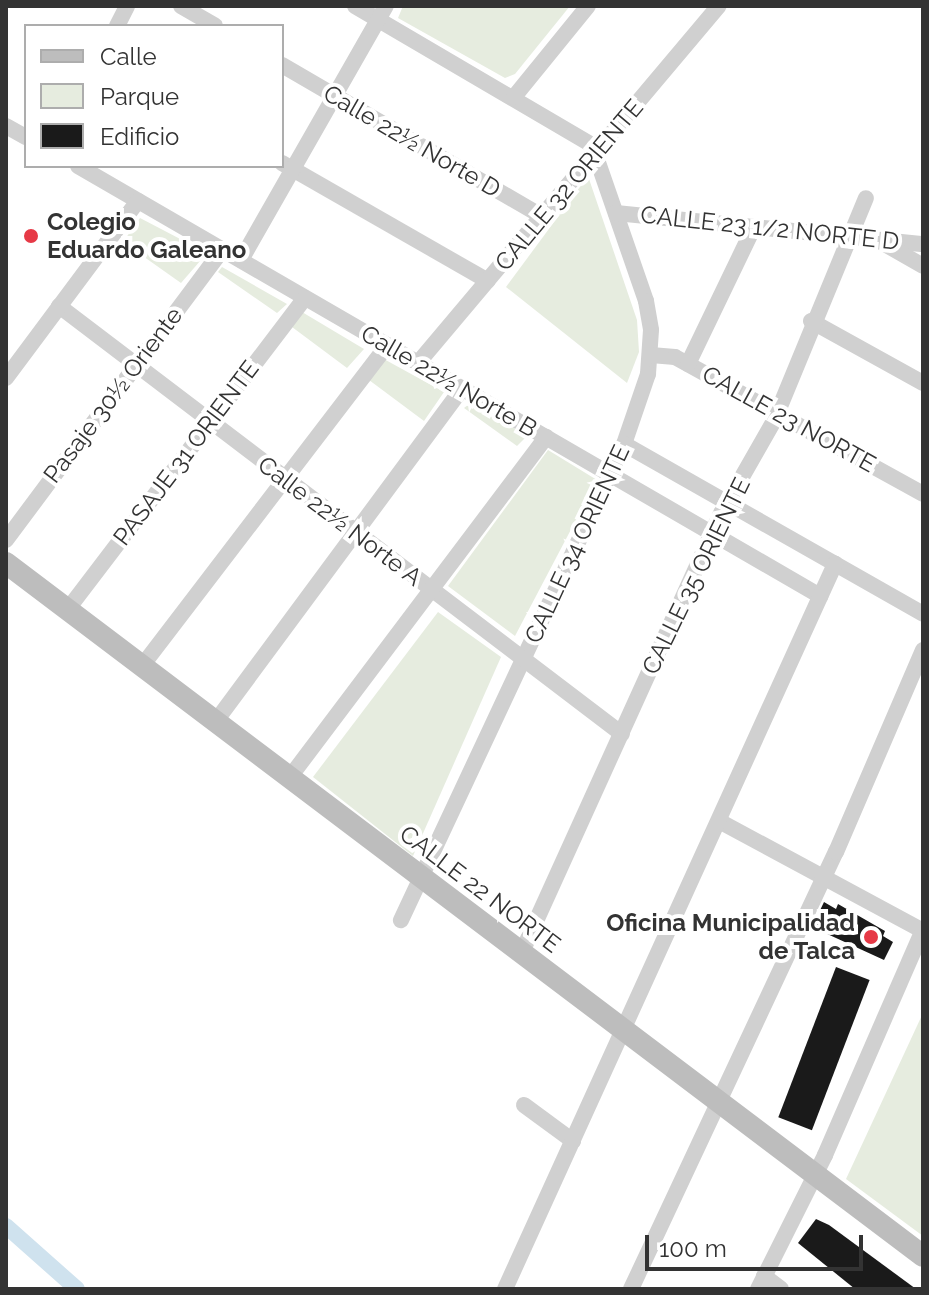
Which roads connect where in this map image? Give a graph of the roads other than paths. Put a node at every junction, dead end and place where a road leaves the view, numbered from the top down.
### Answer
1 (127, 6) edge
2 (181, 6) edge
3 (355, 6) edge
4 (588, 6) edge
5 (719, 6) edge
6 (382, 13) edge
7 (118, 24) edge
8 (212, 24) edge
9 (284, 66) edge
10 (336, 96) junction
11 (514, 97) junction
12 (6, 126) edge
13 (24, 136) edge
14 (597, 153) junction
15 (288, 166) edge
16 (81, 168) edge
17 (866, 198) dead end
18 (138, 201) junction
19 (616, 213) junction
20 (543, 217) junction
21 (753, 229) junction
22 (849, 237) junction
23 (876, 239) junction
24 (923, 244) edge
25 (222, 250) junction
26 (241, 260) junction
27 (923, 266) edge
28 (488, 281) junction
29 (305, 298) junction
30 (59, 306) junction
31 (811, 321) junction
32 (387, 345) junction
33 (651, 355) junction
34 (418, 363) junction
35 (135, 364) junction
36 (688, 364) junction
37 (6, 378) edge
38 (923, 383) edge
39 (462, 388) junction
40 (778, 412) junction
41 (210, 422) junction
42 (546, 437) junction
43 (624, 444) junction
44 (610, 474) junction
45 (284, 478) junction
46 (923, 494) edge
47 (727, 503) junction
48 (355, 532) junction
49 (712, 533) junction
50 (6, 540) edge
51 (6, 563) edge
52 (835, 564) junction
53 (432, 591) junction
54 (820, 596) junction
55 (68, 609) junction
56 (923, 614) edge
57 (923, 650) edge
58 (524, 661) junction
59 (142, 666) junction
60 (216, 721) junction
61 (622, 734) junction
62 (290, 777) junction
63 (719, 821) junction
64 (822, 876) junction
65 (423, 878) junction
66 (401, 920) dead end
67 (923, 931) edge
68 (522, 952) junction
69 (623, 1030) junction
70 (716, 1100) junction
71 (524, 1105) dead end
72 (573, 1141) junction
73 (814, 1173) junction
74 (923, 1256) edge
75 (761, 1282) edge
76 (505, 1289) edge
77 (631, 1289) edge
78 (781, 1289) edge

1 - 7 street
2 - 8 street
3 - 6 street
4 - 11 street
5 - 14 street, CALLE 32 ORIENTE
6 - 10 street
6 - 11 street
9 - 10 street, Calle 22½ Norte D
10 - 15 street
10 - 20 street, Calle 22½ Norte D
11 - 14 street
12 - 13 street
14 - 19 street, CALLE 34 ORIENTE
14 - 20 street, CALLE 32 ORIENTE
15 - 26 street
15 - 28 street
16 - 18 street, Calle 22½ Norte B
17 - 22 street, CALLE 35 ORIENTE
18 - 25 street, Calle 22½ Norte B
18 - 30 street
19 - 21 street, CALLE 23 1/2 NORTE D
19 - 33 street, CALLE 34 ORIENTE
20 - 28 street, CALLE 32 ORIENTE
21 - 22 street, CALLE 23 1/2 NORTE D
21 - 36 street
22 - 23 street, CALLE 23 1/2 NORTE D
22 - 31 street, CALLE 35 ORIENTE
23 - 24 street, CALLE 23 1/2 NORTE D
23 - 27 street
25 - 26 street, Calle 22½ Norte B
25 - 35 street, Pasaje 30½ Oriente
26 - 29 street, Calle 22½ Norte B
28 - 34 street, CALLE 32 ORIENTE
29 - 32 street, Calle 22½ Norte B
29 - 41 street, PASAJE 31 ORIENTE
30 - 35 street, Calle 22½ Norte A
30 - 37 street
31 - 38 street
31 - 40 street, CALLE 35 ORIENTE
32 - 34 street, Calle 22½ Norte B
32 - 45 street
33 - 36 street, CALLE 23 NORTE
33 - 43 street, CALLE 34 ORIENTE
34 - 39 street, Calle 22½ Norte B
35 - 41 street, Calle 22½ Norte A
35 - 50 street, Pasaje 30½ Oriente
36 - 40 street, CALLE 23 NORTE
39 - 42 street, Calle 22½ Norte B
39 - 48 street
40 - 46 street, CALLE 23 NORTE
40 - 47 street, CALLE 35 ORIENTE
41 - 45 street, Calle 22½ Norte A
41 - 55 street, PASAJE 31 ORIENTE
42 - 44 street, Calle 22½ Norte B
42 - 53 street
43 - 44 street, CALLE 34 ORIENTE
43 - 47 street
44 - 49 street, Calle 22½ Norte B
44 - 58 street, CALLE 34 ORIENTE
45 - 48 street, Calle 22½ Norte A
45 - 59 street
47 - 49 street, CALLE 35 ORIENTE
47 - 52 street
48 - 53 street, Calle 22½ Norte A
48 - 60 street
49 - 54 street, Calle 22½ Norte B
49 - 61 street, CALLE 35 ORIENTE
51 - 55 street, CALLE 22 NORTE
52 - 54 street
52 - 56 street
53 - 58 street, Calle 22½ Norte A
53 - 62 street
54 - 63 street
55 - 59 street, CALLE 22 NORTE
57 - 64 street
58 - 61 street, Calle 22½ Norte A
58 - 65 street, CALLE 34 ORIENTE
59 - 60 street, CALLE 22 NORTE
60 - 62 street, CALLE 22 NORTE
61 - 68 street, CALLE 35 ORIENTE
62 - 65 street, CALLE 22 NORTE
63 - 64 street
63 - 69 street
64 - 67 street
64 - 70 street
65 - 66 street, CALLE 34 ORIENTE
65 - 68 street, CALLE 22 NORTE
67 - 73 street
68 - 69 street, CALLE 22 NORTE
69 - 70 street, CALLE 22 NORTE
69 - 72 street
70 - 73 street, CALLE 22 NORTE
70 - 77 street
71 - 72 street
72 - 76 street
73 - 74 street, CALLE 22 NORTE
73 - 75 street
75 - 78 street

